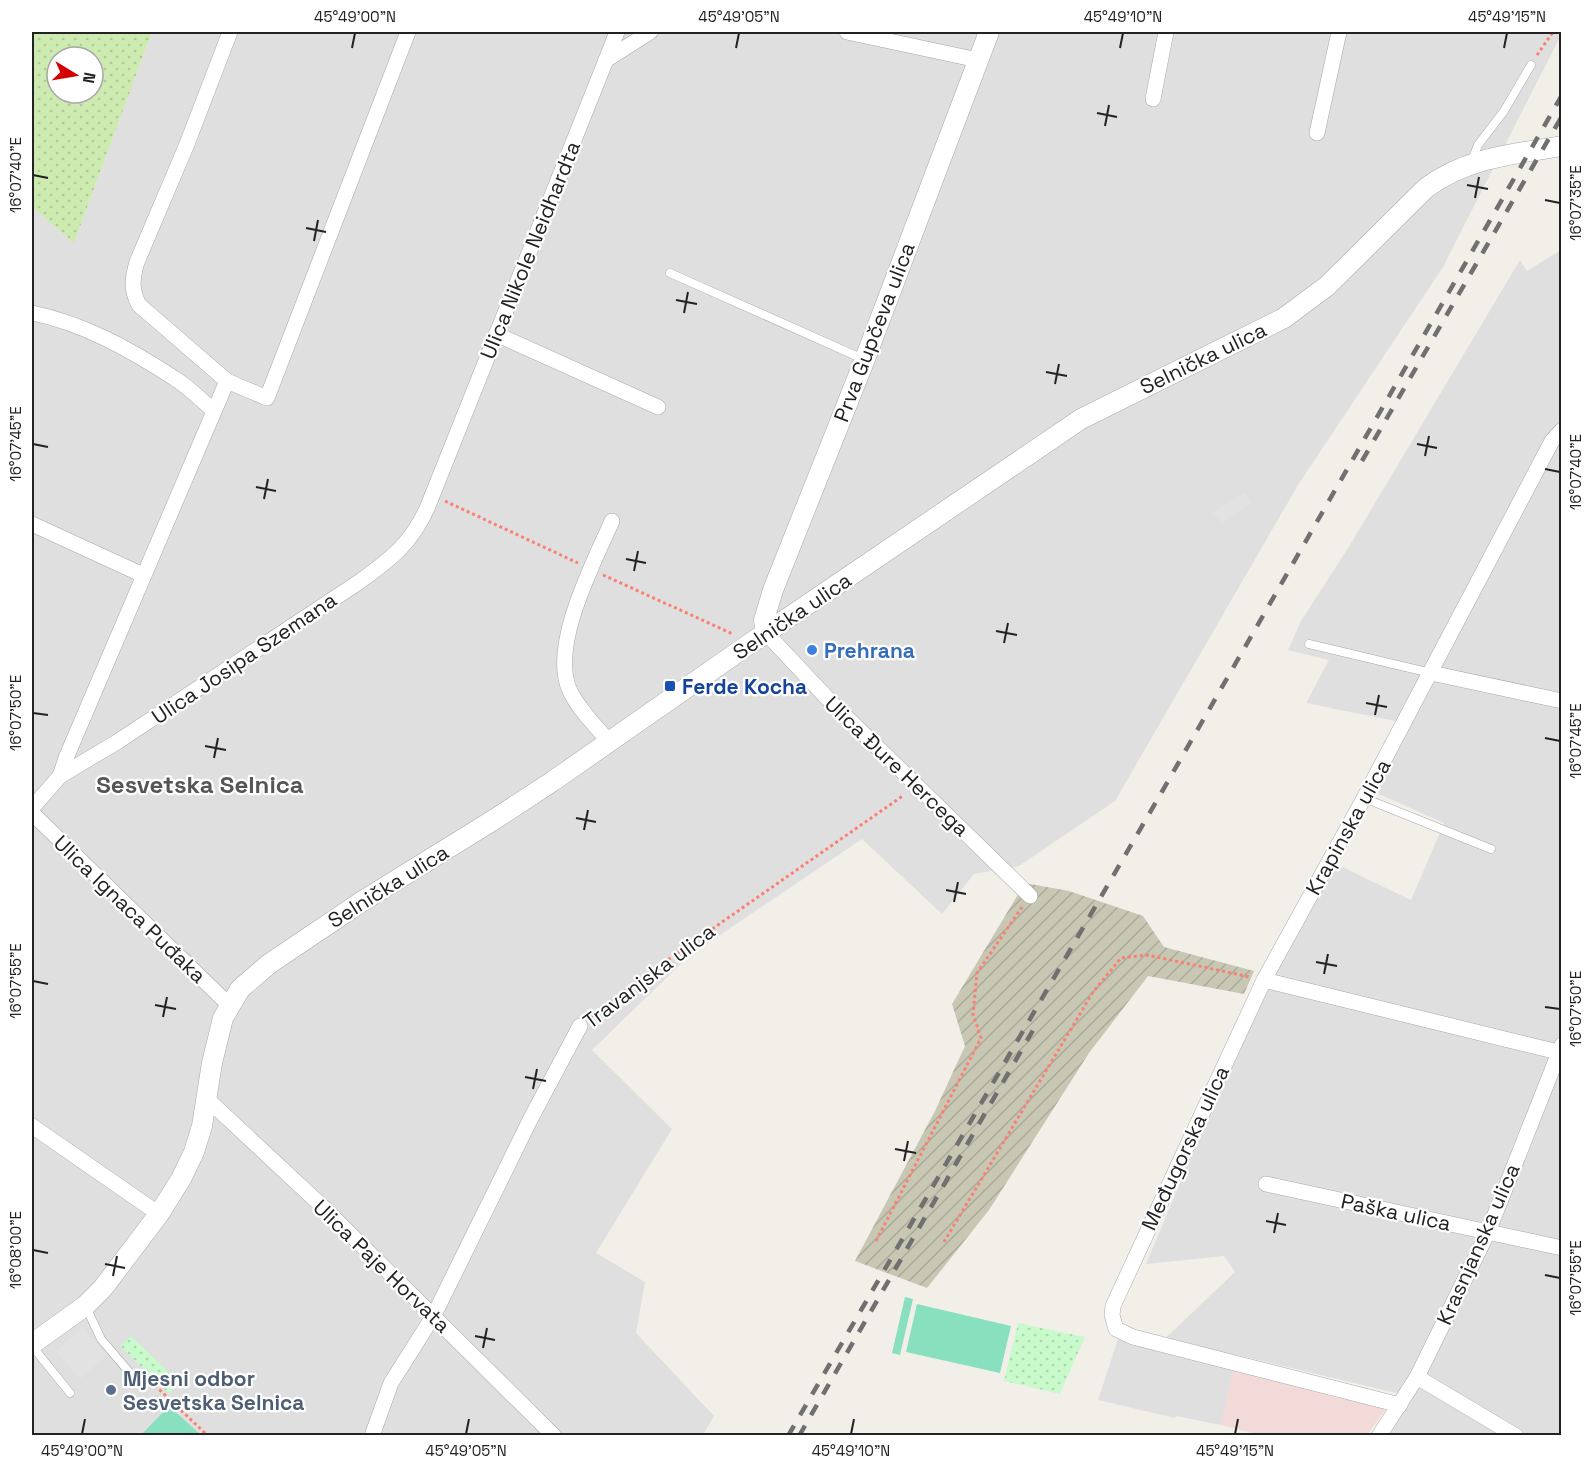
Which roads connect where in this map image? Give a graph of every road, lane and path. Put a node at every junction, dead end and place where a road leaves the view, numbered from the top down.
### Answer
1 (230, 32) edge
2 (408, 32) edge
3 (617, 32) edge
4 (650, 32) edge
5 (847, 32) edge
6 (989, 32) edge
7 (1166, 32) edge
8 (1339, 32) edge
9 (1553, 32) edge
10 (606, 60) junction
11 (978, 60) junction
12 (1531, 65) joint
13 (1153, 99) dead end
14 (1317, 133) dead end
15 (1562, 146) edge
16 (1470, 164) junction
17 (670, 273) dead end
18 (32, 313) edge
19 (496, 334) junction
20 (865, 359) junction
21 (227, 381) junction
22 (658, 407) dead end
23 (214, 411) junction
24 (1562, 430) edge
25 (435, 488) joint
26 (612, 520) dead end
27 (32, 524) edge
28 (143, 575) junction
29 (766, 633) junction
30 (1309, 644) dead end
31 (1431, 674) junction
32 (1562, 701) edge
33 (609, 742) junction
34 (60, 776) junction
35 (917, 785) junction
36 (1364, 798) junction
37 (32, 808) edge
38 (32, 813) edge
39 (1491, 849) dead end
40 (1030, 896) joint
41 (1264, 980) junction
42 (229, 1005) junction
43 (580, 1026) joint
44 (1560, 1050) edge
45 (207, 1099) junction
46 (32, 1126) edge
47 (1266, 1184) dead end
48 (159, 1214) junction
49 (1488, 1232) junction
50 (876, 1241) dead end
51 (944, 1242) dead end
52 (1562, 1248) edge
53 (85, 1306) junction
54 (434, 1315) junction
55 (32, 1345) edge
56 (134, 1370) joint
57 (1417, 1377) junction
58 (70, 1393) dead end
59 (1400, 1405) junction
60 (208, 1436) edge
61 (372, 1436) edge
62 (555, 1436) edge
63 (1379, 1436) edge
64 (1516, 1436) edge

1 - 21 street
2 - 21 street
3 - 10 street, Ulica Nikole Neidhardta
4 - 10 street
5 - 11 street
6 - 11 street, Prva Gupčeva ulica
7 - 13 street
8 - 14 street
9 - 12 path
10 - 19 street, Ulica Nikole Neidhardta
11 - 20 street, Prva Gupčeva ulica
12 - 16 lane
15 - 16 street, Selnička ulica
16 - 29 street, Selnička ulica
17 - 20 lane
18 - 23 street
19 - 22 street
19 - 25 street, Ulica Nikole Neidhardta
20 - 29 street, Prva Gupčeva ulica
21 - 23 street
23 - 28 street
24 - 31 street, Krapinska ulica
25 - 34 street, Ulica Josipa Szemana
26 - 33 street
27 - 28 street
28 - 34 street
29 - 33 street, Selnička ulica
29 - 35 street, Ulica Đure Hercega
30 - 31 lane
31 - 32 street
31 - 36 street, Krapinska ulica
33 - 42 street, Selnička ulica
34 - 37 street, Ulica Josipa Szemana
35 - 40 street, Ulica Đure Hercega
35 - 43 path, Travanjska ulica
36 - 39 lane
36 - 41 street, Krapinska ulica
38 - 42 street, Ulica Ignaca Puđaka
40 - 50 path
41 - 44 street
41 - 51 path
41 - 59 street, Međugorska ulica
42 - 45 street, Selnička ulica
43 - 54 street, Travanjska ulica
44 - 49 street, Krasnjanska ulica
45 - 48 street, Selnička ulica
45 - 54 street, Ulica Paje Horvata
46 - 48 street
47 - 49 street, Paška ulica
48 - 53 street, Selnička ulica
49 - 52 street, Paška ulica
49 - 57 street, Krasnjanska ulica
53 - 55 street, Selnička ulica
53 - 56 lane
54 - 61 street, Travanjska ulica
54 - 62 street, Ulica Paje Horvata
55 - 58 lane
56 - 60 path
57 - 59 street, Krasnjanska ulica
57 - 64 street
59 - 63 street, Krasnjanska ulica

